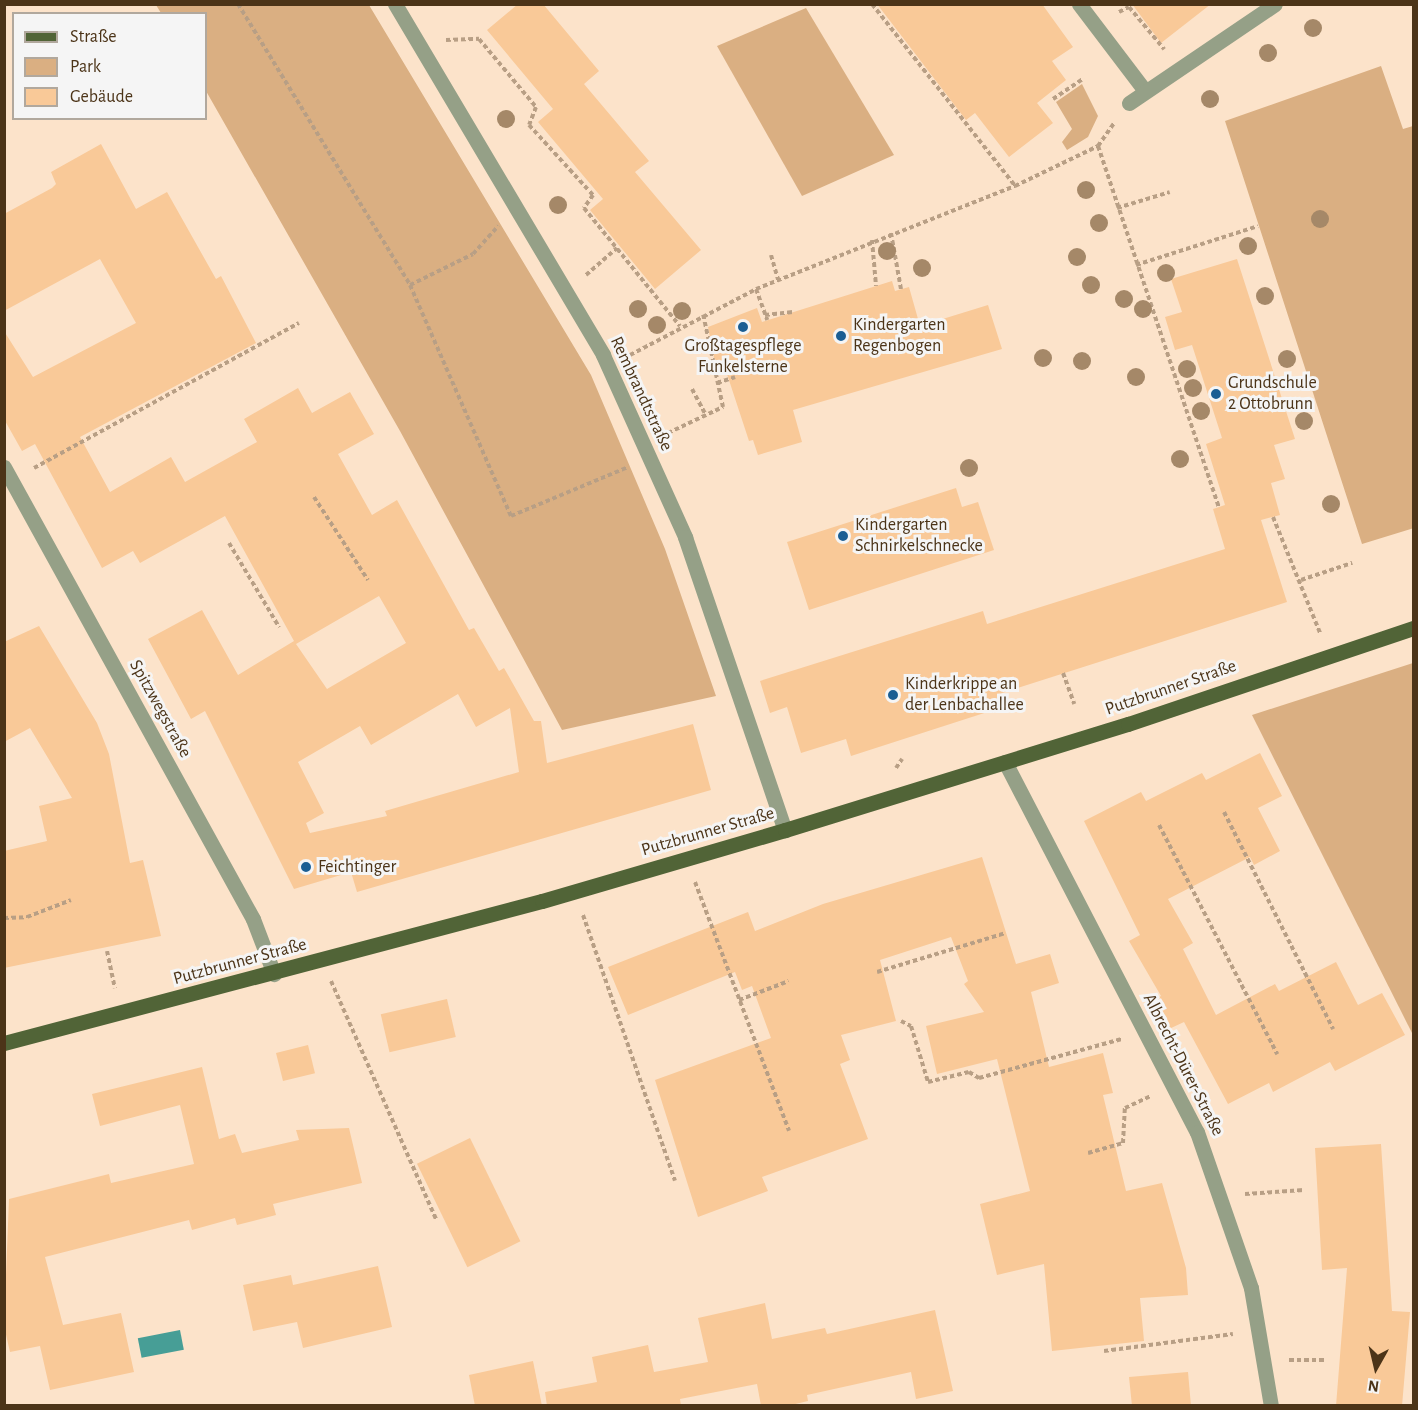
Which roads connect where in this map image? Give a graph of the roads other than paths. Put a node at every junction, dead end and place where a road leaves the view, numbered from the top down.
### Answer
1 (395, 4) edge
2 (1079, 4) edge
3 (1275, 4) edge
4 (1145, 91) junction
5 (1129, 103) dead end
6 (8, 473) edge
7 (1413, 628) edge
8 (1005, 762) junction
9 (785, 830) junction
10 (274, 974) junction
11 (4, 1043) edge
12 (1271, 1406) edge

1 - 9 street, Rembrandtstraße
2 - 4 street
3 - 4 street
4 - 5 street
6 - 10 street, Spitzwegstraße
7 - 8 main road, Putzbrunner Straße
8 - 9 main road, Putzbrunner Straße
8 - 12 street, Albrecht-Dürer-Straße
9 - 10 main road, Putzbrunner Straße
10 - 11 main road, Putzbrunner Straße

